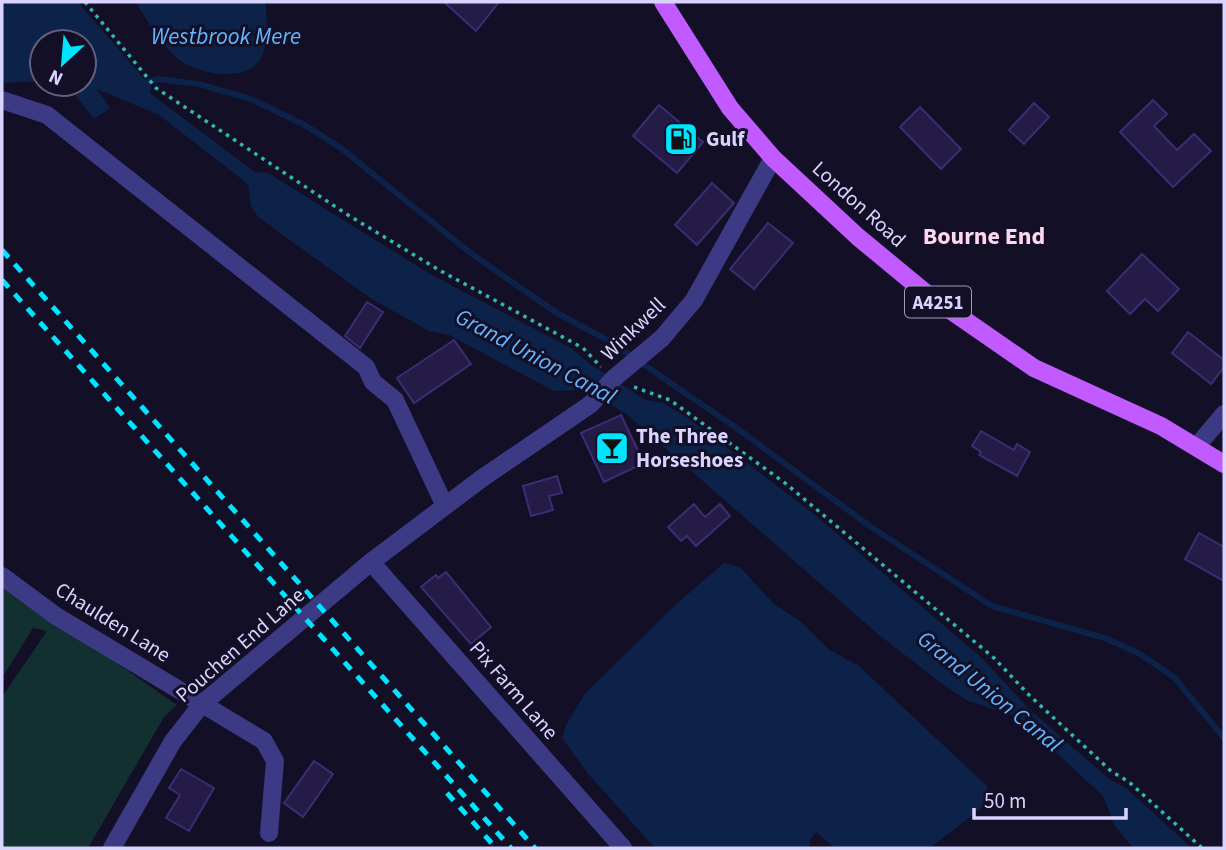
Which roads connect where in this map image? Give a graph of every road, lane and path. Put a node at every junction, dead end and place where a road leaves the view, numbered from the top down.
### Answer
1 (85, 2) edge
2 (663, 2) edge
3 (2, 100) edge
4 (773, 158) junction
5 (619, 374) junction
6 (1224, 414) edge
7 (1197, 446) junction
8 (1224, 464) edge
9 (445, 506) junction
10 (371, 562) junction
11 (2, 576) edge
12 (202, 704) junction
13 (269, 833) dead end
14 (112, 848) edge
15 (623, 848) edge
16 (1202, 848) edge

1 - 5 path
2 - 4 main road, London Road / A4251
3 - 9 street
4 - 5 street, Winkwell
4 - 7 main road, London Road / A4251
5 - 9 street, Winkwell
5 - 16 path
6 - 7 street
7 - 8 main road, London Road / A4251
9 - 10 street, Winkwell
10 - 12 street, Pouchen End Lane
10 - 15 street, Pix Farm Lane
11 - 12 street, Chaulden Lane
12 - 13 street, Chaulden Lane
12 - 14 street, Pouchen End Lane

